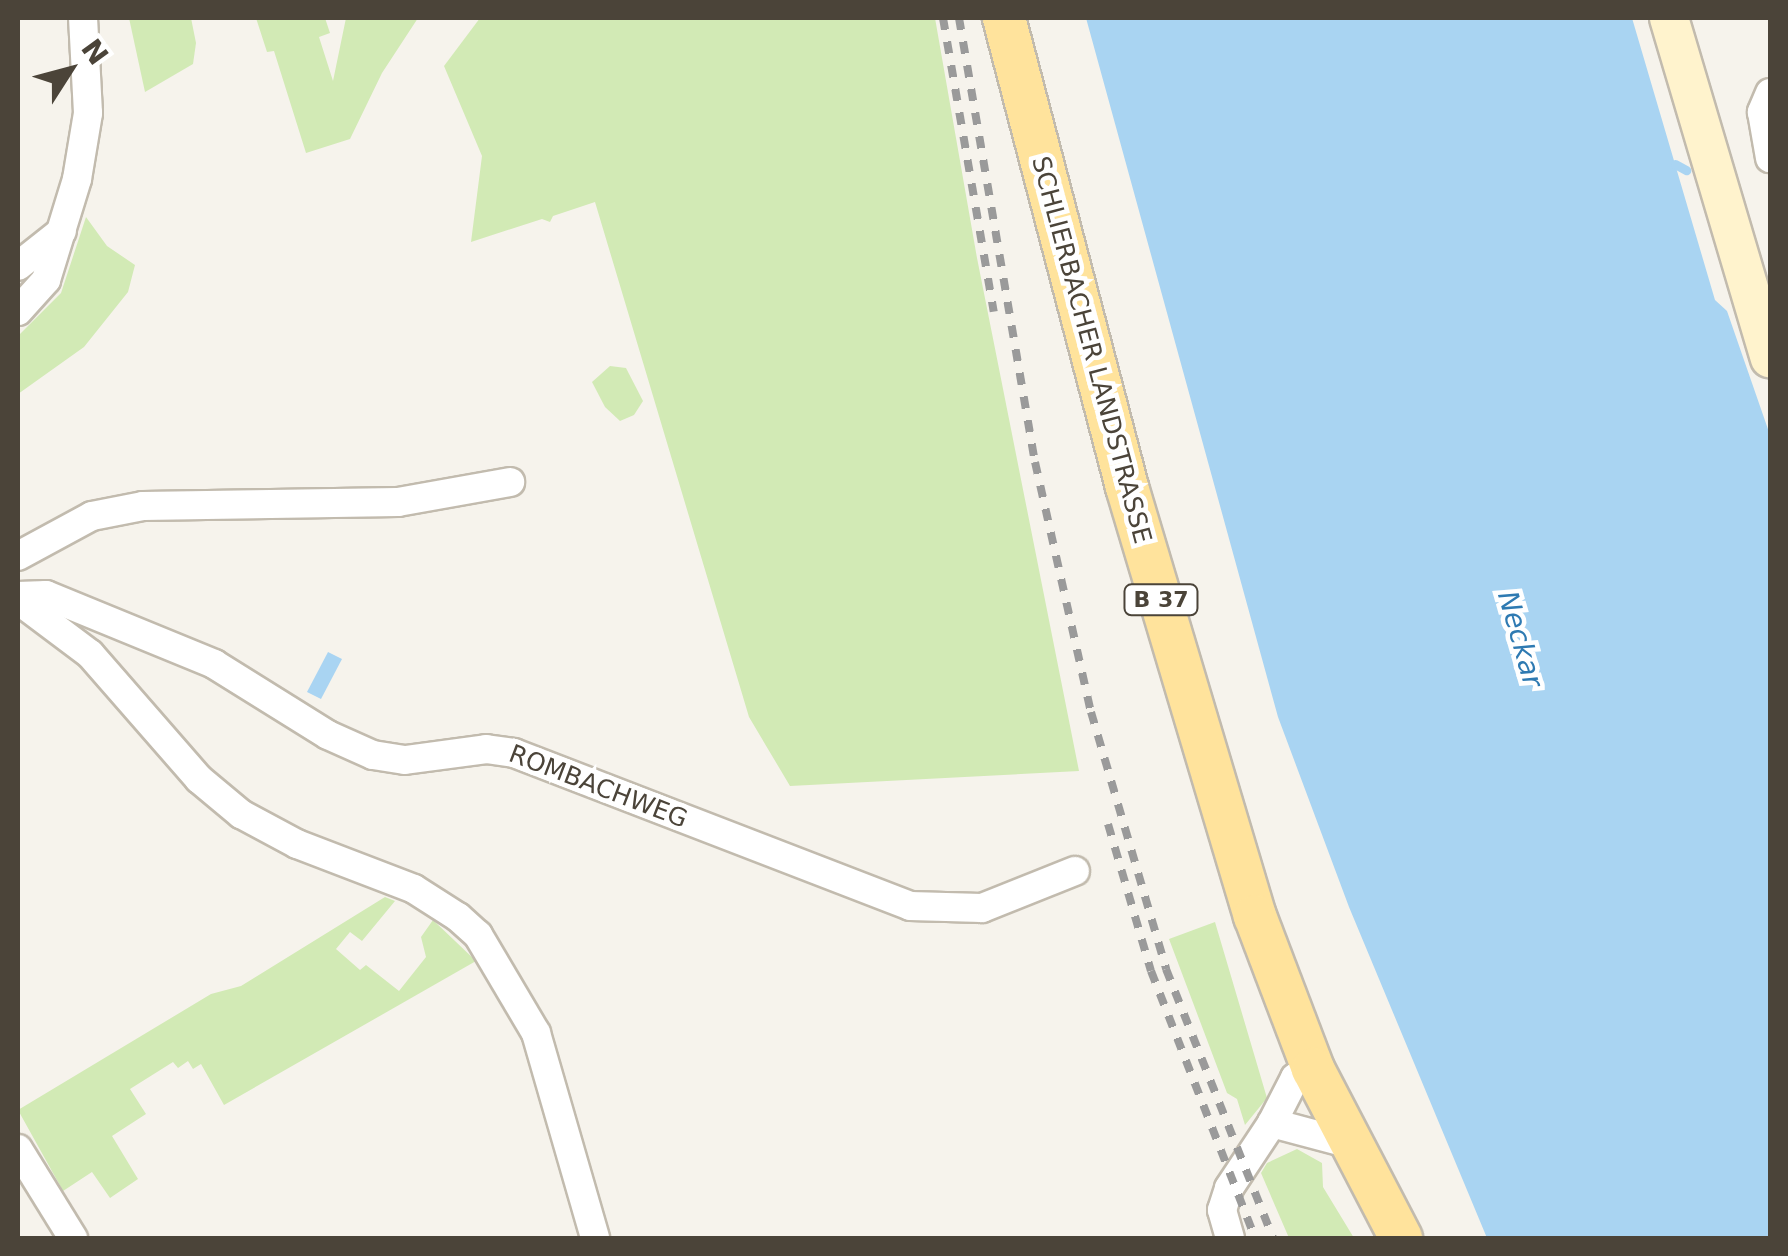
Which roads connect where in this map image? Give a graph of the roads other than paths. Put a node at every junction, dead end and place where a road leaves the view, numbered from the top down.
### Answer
1 (83, 18) edge
2 (1004, 18) edge
3 (1669, 18) edge
4 (1770, 93) edge
5 (1770, 158) edge
6 (62, 232) junction
7 (18, 266) edge
8 (18, 311) edge
9 (1770, 358) edge
10 (510, 482) dead end
11 (18, 556) edge
12 (18, 598) edge
13 (1075, 872) dead end
14 (1314, 1068) junction
15 (1272, 1123) junction
16 (1351, 1144) junction
17 (18, 1149) edge
18 (72, 1238) edge
19 (594, 1238) edge
20 (1230, 1238) edge
21 (1402, 1238) edge

1 - 6 street
2 - 14 main road, SCHLIERBACHER LANDSTRASSE / B 37
3 - 9 main road
4 - 5 street
6 - 7 street
6 - 8 street
10 - 11 street
12 - 13 street, ROMBACHWEG
12 - 19 street
14 - 15 street
14 - 16 main road, SCHLIERBACHER LANDSTRASSE / B 37
15 - 16 street
15 - 20 street
16 - 21 main road, SCHLIERBACHER LANDSTRASSE / B 37
17 - 18 street

